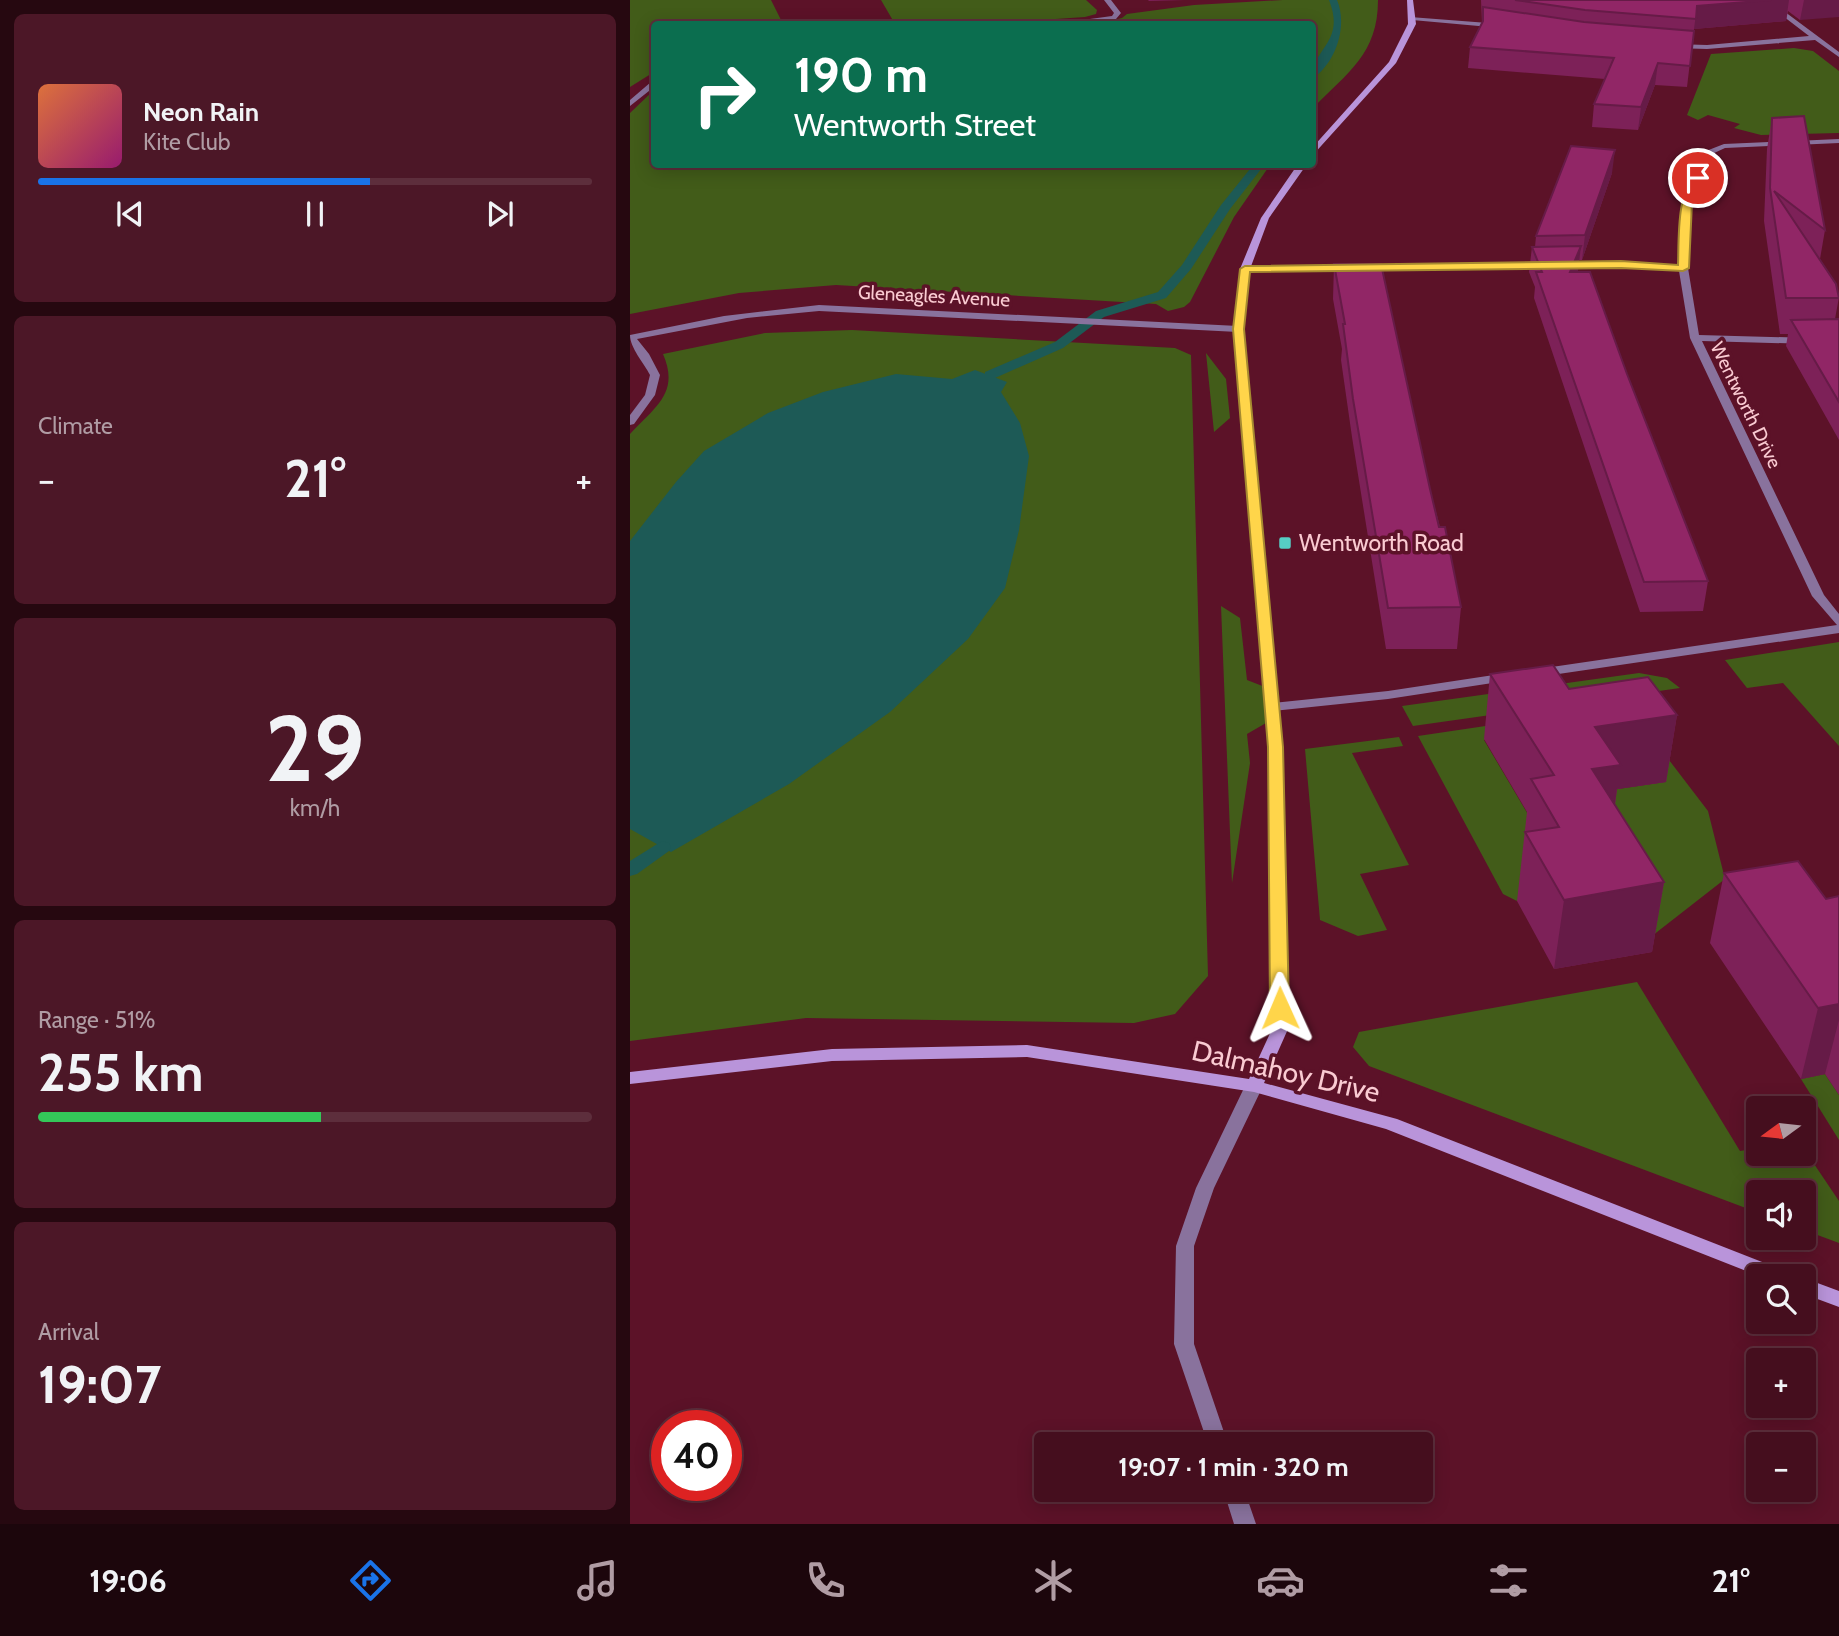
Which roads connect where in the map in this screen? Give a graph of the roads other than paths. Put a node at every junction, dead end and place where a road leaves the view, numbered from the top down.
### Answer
1 (1107, 0) edge
2 (1410, 0) edge
3 (1768, 3) edge
4 (1790, 4) dead end
5 (1412, 18) junction
6 (1086, 21) edge
7 (1516, 28) edge
8 (1815, 38) junction
9 (1661, 46) edge
10 (1839, 55) edge
11 (651, 86) edge
12 (630, 104) edge
13 (1839, 141) edge
14 (1316, 149) edge
15 (1300, 168) edge
16 (1683, 268) junction
17 (1245, 269) junction
18 (1238, 329) junction
19 (630, 338) edge
20 (1695, 338) junction
21 (1839, 339) edge
22 (630, 422) edge
23 (1839, 622) edge
24 (1839, 629) edge
25 (1273, 707) junction
26 (630, 1078) edge
27 (1254, 1086) junction
28 (1747, 1264) edge
29 (1816, 1291) edge
30 (1839, 1300) edge
31 (1214, 1432) edge
32 (1237, 1502) edge
33 (1245, 1524) edge

1 - 6 street
2 - 5 street
3 - 4 street
3 - 8 street
5 - 7 street
5 - 14 street
8 - 9 street
8 - 10 street
11 - 12 street
13 - 16 street, Wentworth Drive
15 - 17 street
16 - 17 street
16 - 20 street, Wentworth Drive
17 - 18 street
18 - 19 street, Gleneagles Avenue
18 - 25 street
19 - 22 street
20 - 21 street
20 - 23 street, Wentworth Drive
24 - 25 street
25 - 27 street
26 - 27 street, Dalmahoy Drive
27 - 28 street, Dalmahoy Drive
27 - 31 street
29 - 30 street
32 - 33 street

